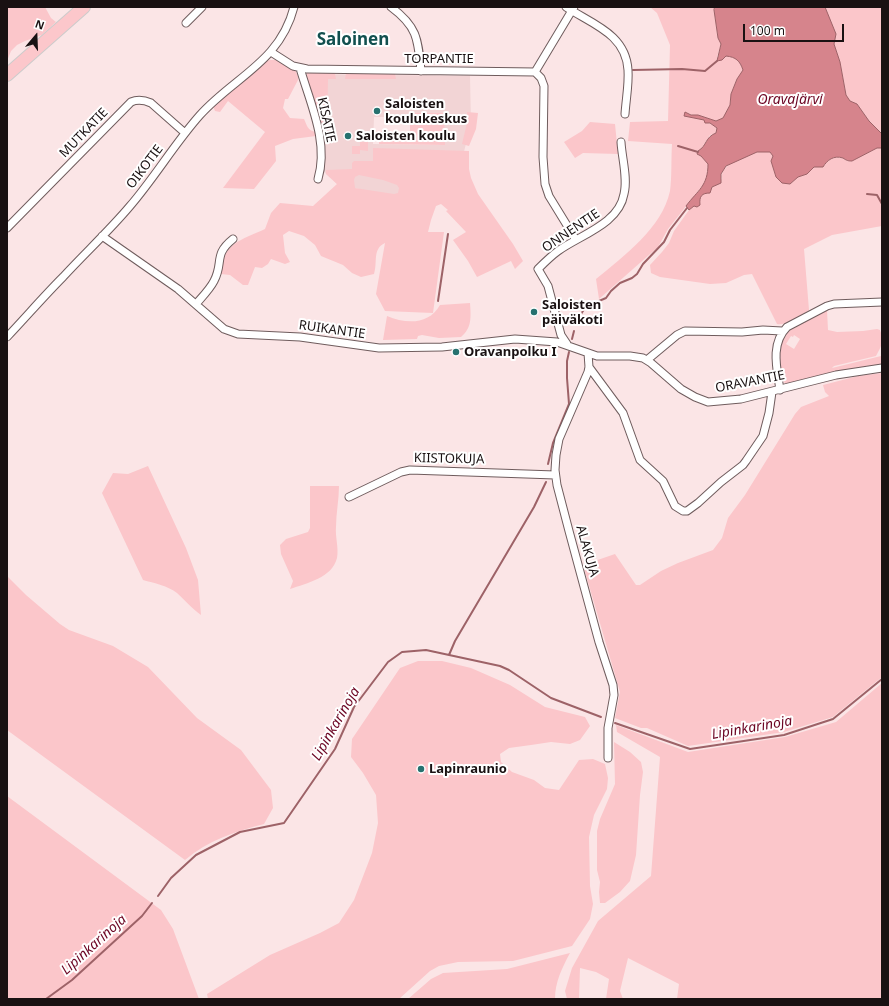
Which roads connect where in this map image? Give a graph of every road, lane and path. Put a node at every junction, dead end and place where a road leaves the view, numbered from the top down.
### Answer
1 (84, 7) edge
2 (202, 7) edge
3 (294, 7) edge
4 (392, 7) edge
5 (571, 8) edge
6 (186, 23) dead end
7 (271, 52) junction
8 (300, 68) junction
9 (421, 71) junction
10 (536, 72) junction
11 (7, 74) edge
12 (625, 114) dead end
13 (185, 133) junction
14 (621, 142) dead end
15 (318, 179) dead end
16 (7, 228) edge
17 (102, 236) junction
18 (234, 239) dead end
19 (576, 240) junction
20 (882, 302) edge
21 (196, 304) junction
22 (782, 331) junction
23 (7, 337) edge
24 (567, 344) junction
25 (588, 354) junction
26 (647, 360) junction
27 (589, 367) junction
28 (882, 368) edge
29 (776, 391) junction
30 (555, 475) junction
31 (349, 497) dead end
32 (608, 758) dead end

1 - 11 highway
2 - 6 street
3 - 7 street, OIKOTIE
4 - 9 street
5 - 10 street
5 - 12 street
7 - 8 street, TORPANTIE
7 - 13 street, OIKOTIE
8 - 9 street, TORPANTIE
8 - 15 street, KISATIE
9 - 10 street, TORPANTIE
10 - 19 street
13 - 16 street, MUTKATIE
13 - 17 street, OIKOTIE
14 - 19 street, ONNENTIE
17 - 21 street, RUIKANTIE
17 - 23 street, OIKOTIE
18 - 21 street
19 - 24 street, ONNENTIE
20 - 22 street
21 - 24 street, RUIKANTIE
22 - 26 street
22 - 29 street
24 - 25 street, RUIKANTIE
25 - 26 street, ORAVANTIE
25 - 27 street, ALAKUJA
26 - 29 street, ORAVANTIE
27 - 29 street
27 - 30 street, ALAKUJA
28 - 29 street, ORAVANTIE
30 - 31 street, KIISTOKUJA
30 - 32 street, ALAKUJA

